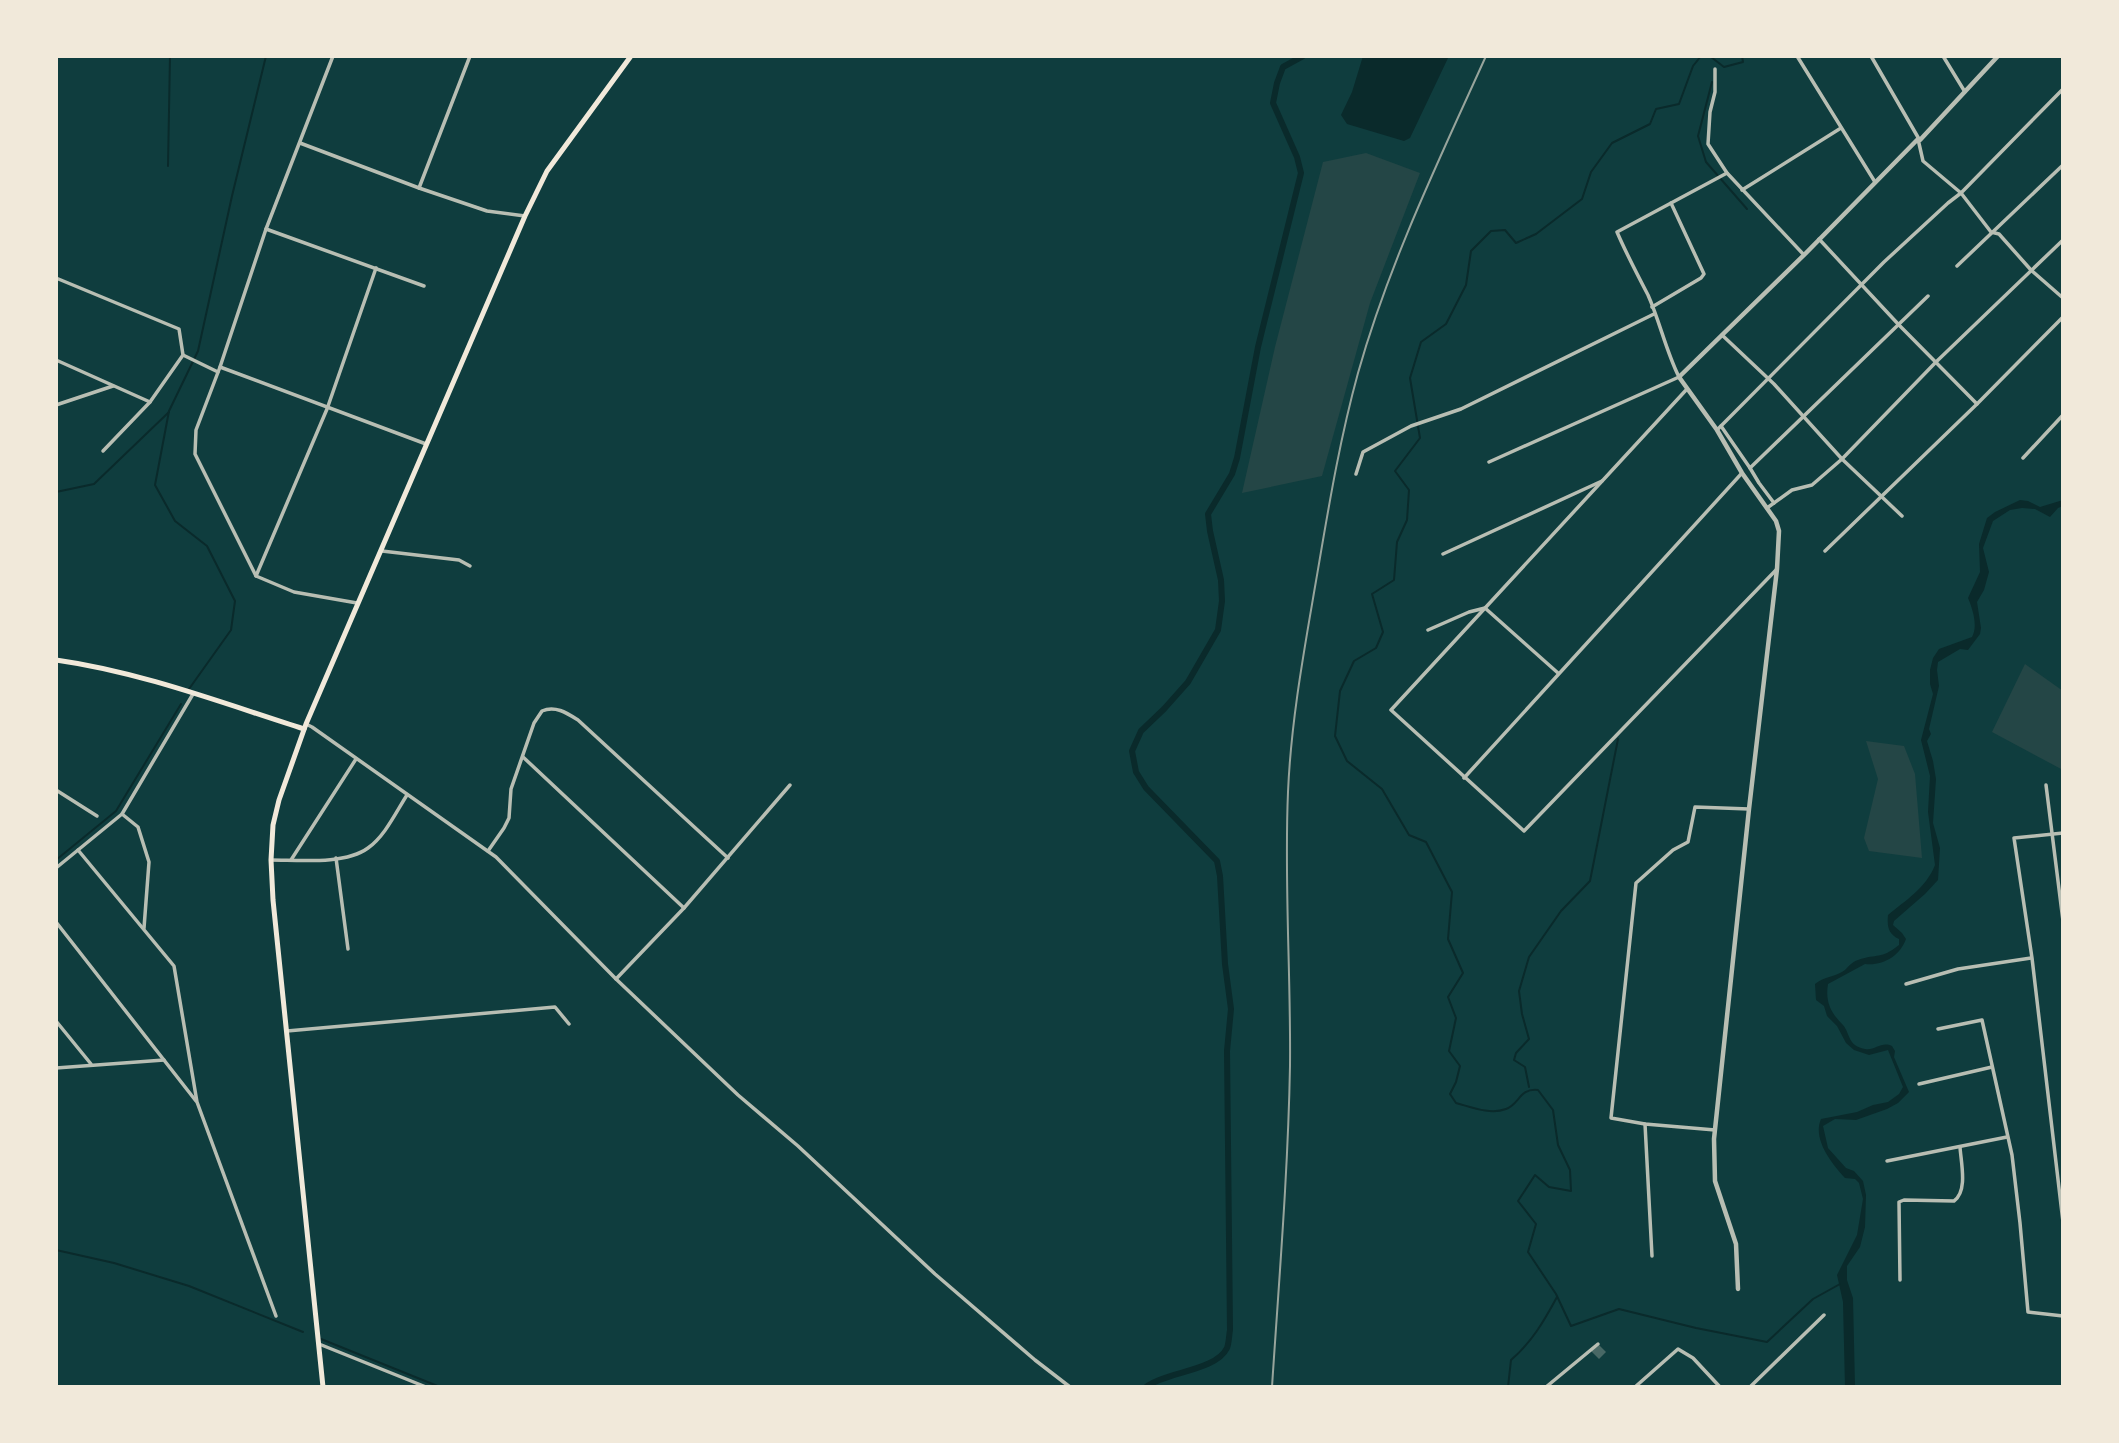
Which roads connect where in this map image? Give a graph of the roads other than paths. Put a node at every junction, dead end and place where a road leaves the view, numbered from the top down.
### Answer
1 (333, 56) edge
2 (470, 56) edge
3 (631, 56) edge
4 (1797, 56) edge
5 (1871, 56) edge
6 (1943, 56) edge
7 (1998, 56) edge
8 (1716, 69) dead end
9 (2063, 89) edge
10 (1965, 92) junction
11 (1841, 128) junction
12 (1919, 139) junction
13 (300, 143) junction
14 (2063, 165) edge
15 (1727, 173) junction
16 (1875, 183) junction
17 (419, 188) junction
18 (1742, 190) junction
19 (1961, 193) junction
20 (1671, 203) junction
21 (525, 216) junction
22 (266, 229) junction
23 (1991, 232) junction
24 (1819, 239) junction
25 (2063, 240) edge
26 (1804, 255) junction
27 (1957, 266) dead end
28 (376, 268) junction
29 (2031, 270) junction
30 (56, 278) edge
31 (1863, 284) junction
32 (424, 286) dead end
33 (1928, 296) dead end
34 (2063, 298) edge
35 (1652, 307) junction
36 (1654, 314) junction
37 (2063, 317) edge
38 (1899, 325) junction
39 (1722, 335) junction
40 (183, 355) junction
41 (56, 360) edge
42 (1936, 362) junction
43 (219, 369) junction
44 (1679, 377) junction
45 (1769, 380) junction
46 (113, 386) junction
47 (1687, 388) junction
48 (150, 402) junction
49 (1978, 404) junction
50 (56, 405) edge
51 (327, 408) junction
52 (2063, 415) edge
53 (1803, 416) junction
54 (1719, 428) junction
55 (426, 444) junction
56 (103, 451) dead end
57 (1842, 458) junction
58 (2023, 458) dead end
59 (1489, 462) dead end
60 (1750, 468) junction
61 (1742, 473) junction
62 (1356, 474) dead end
63 (1604, 480) junction
64 (1882, 496) junction
65 (1774, 503) junction
66 (1767, 508) junction
67 (1902, 516) dead end
68 (380, 550) junction
69 (1825, 551) dead end
70 (1443, 554) dead end
71 (470, 566) dead end
72 (1777, 569) junction
73 (256, 576) junction
74 (357, 603) junction
75 (1485, 608) junction
76 (1428, 630) dead end
77 (56, 660) edge
78 (1559, 673) junction
79 (193, 694) junction
80 (305, 727) junction
81 (523, 757) junction
82 (356, 760) junction
83 (1464, 778) junction
84 (790, 785) dead end
85 (2046, 785) dead end
86 (56, 790) edge
87 (408, 794) junction
88 (1749, 809) junction
89 (122, 814) junction
90 (97, 816) dead end
91 (2063, 834) edge
92 (2053, 835) junction
93 (78, 850) junction
94 (488, 851) junction
95 (728, 858) junction
96 (336, 859) junction
97 (271, 860) junction
98 (291, 860) junction
99 (56, 868) edge
100 (684, 908) junction
101 (2063, 919) edge
102 (56, 922) edge
103 (144, 930) junction
104 (348, 949) dead end
105 (2032, 958) junction
106 (616, 979) junction
107 (1906, 984) dead end
108 (56, 1021) edge
109 (569, 1024) dead end
110 (1938, 1029) dead end
111 (287, 1031) junction
112 (164, 1060) junction
113 (91, 1064) junction
114 (1992, 1067) junction
115 (56, 1068) edge
116 (1919, 1084) dead end
117 (197, 1102) junction
118 (1645, 1124) junction
119 (1715, 1130) junction
120 (2007, 1137) junction
121 (1960, 1147) junction
122 (1887, 1161) dead end
123 (2063, 1222) edge
124 (1651, 1256) dead end
125 (1900, 1280) dead end
126 (1738, 1289) dead end
127 (1824, 1315) dead end
128 (276, 1316) dead end
129 (2063, 1316) edge
130 (319, 1344) junction
131 (1598, 1344) dead end
132 (323, 1387) edge
133 (426, 1387) edge
134 (1070, 1387) edge
135 (1546, 1387) edge
136 (1635, 1387) edge
137 (1720, 1387) edge
138 (1750, 1387) edge

1 - 13 street
2 - 17 street
3 - 21 main road
4 - 11 street
5 - 12 street
6 - 10 street
7 - 10 street
8 - 15 street
9 - 19 street
10 - 12 street
11 - 16 street
11 - 18 street
12 - 16 street
12 - 19 street
13 - 17 street
13 - 22 street
14 - 23 street
15 - 18 street
15 - 20 street
16 - 24 street
17 - 21 street
18 - 26 street
19 - 23 street
19 - 31 street
20 - 35 street
20 - 35 street
21 - 55 main road
22 - 28 street
22 - 43 street
23 - 27 street
23 - 29 street
24 - 26 street
24 - 31 street
25 - 29 street
26 - 39 street
28 - 32 street
28 - 51 street
29 - 34 street
29 - 42 street
30 - 40 street
31 - 38 street
31 - 45 street
33 - 38 street
35 - 36 street
36 - 44 street
36 - 62 street
37 - 49 street
38 - 42 street
38 - 53 street
39 - 44 street
39 - 45 street
40 - 43 street
40 - 48 street
41 - 46 street
42 - 49 street
42 - 57 street
43 - 51 street
43 - 73 street
44 - 47 street
44 - 59 street
45 - 53 street
45 - 54 street
46 - 48 street
46 - 50 street
47 - 54 street
47 - 63 street
48 - 56 street
49 - 64 street
51 - 55 street
51 - 73 street
52 - 58 street
53 - 57 street
53 - 60 street
54 - 60 street
54 - 61 street
55 - 68 main road
57 - 64 street
57 - 65 street
60 - 65 street
61 - 66 street
61 - 78 street
63 - 70 street
63 - 75 street
64 - 67 street
64 - 69 street
65 - 66 street
66 - 72 street
68 - 71 street
68 - 74 main road
72 - 83 street
72 - 88 street
73 - 74 street
74 - 80 main road
75 - 76 street
75 - 78 street
75 - 83 street
77 - 79 main road
78 - 83 street
79 - 80 main road
79 - 89 street
80 - 82 street
80 - 97 main road
81 - 94 street
81 - 95 street
81 - 100 street
82 - 87 street
82 - 98 street
84 - 95 street
85 - 92 street
86 - 90 street
87 - 94 street
87 - 96 street
88 - 118 street
88 - 119 street
89 - 93 street
89 - 103 street
91 - 92 street
92 - 101 street
92 - 105 street
93 - 99 street
93 - 103 street
94 - 106 street
95 - 100 street
96 - 98 street
96 - 104 street
97 - 98 street
97 - 111 main road
100 - 106 street
102 - 112 street
103 - 117 street
105 - 107 street
105 - 123 street
106 - 134 street
108 - 113 street
109 - 111 street
110 - 114 street
111 - 130 main road
112 - 113 street
112 - 117 street
113 - 115 street
114 - 116 street
114 - 120 street
117 - 128 street
118 - 119 street
118 - 124 street
119 - 126 street
120 - 121 street
120 - 129 street
121 - 122 street
121 - 125 street
127 - 138 street
130 - 132 main road
130 - 133 street
131 - 135 street
136 - 137 street

